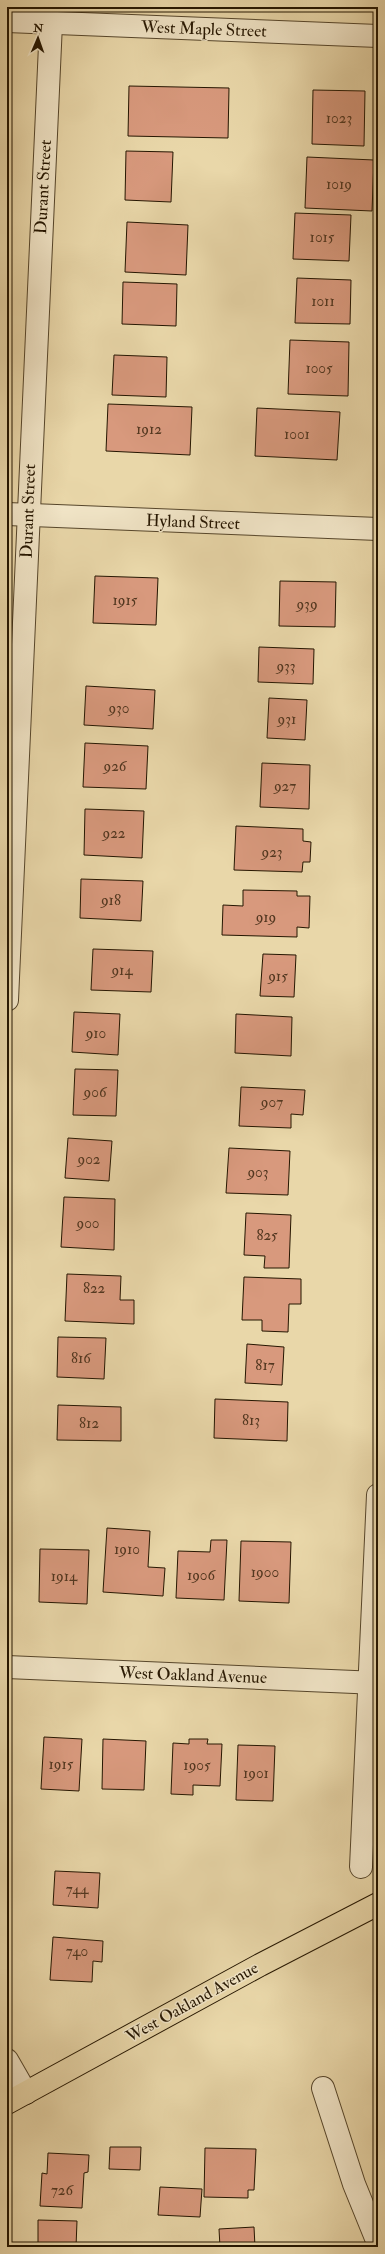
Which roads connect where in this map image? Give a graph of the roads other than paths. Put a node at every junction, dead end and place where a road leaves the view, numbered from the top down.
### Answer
1 (7, 21) edge
2 (51, 23) junction
3 (378, 36) edge
4 (17, 514) edge
5 (378, 529) edge
6 (7, 1000) edge
7 (378, 1496) edge
8 (7, 1667) edge
9 (374, 1683) edge
10 (361, 1867) dead end
11 (378, 1904) edge
12 (7, 2060) edge
13 (323, 2088) dead end
14 (16, 2098) edge
15 (378, 2243) edge

1 - 2 street, West Maple Street
2 - 3 street, West Maple Street
2 - 4 street, Durant Street
4 - 5 street, Hyland Street
4 - 6 street, Durant Street
7 - 9 street
8 - 9 street, West Oakland Avenue
9 - 10 street
11 - 14 main road, West Oakland Avenue
12 - 14 street
13 - 15 street

